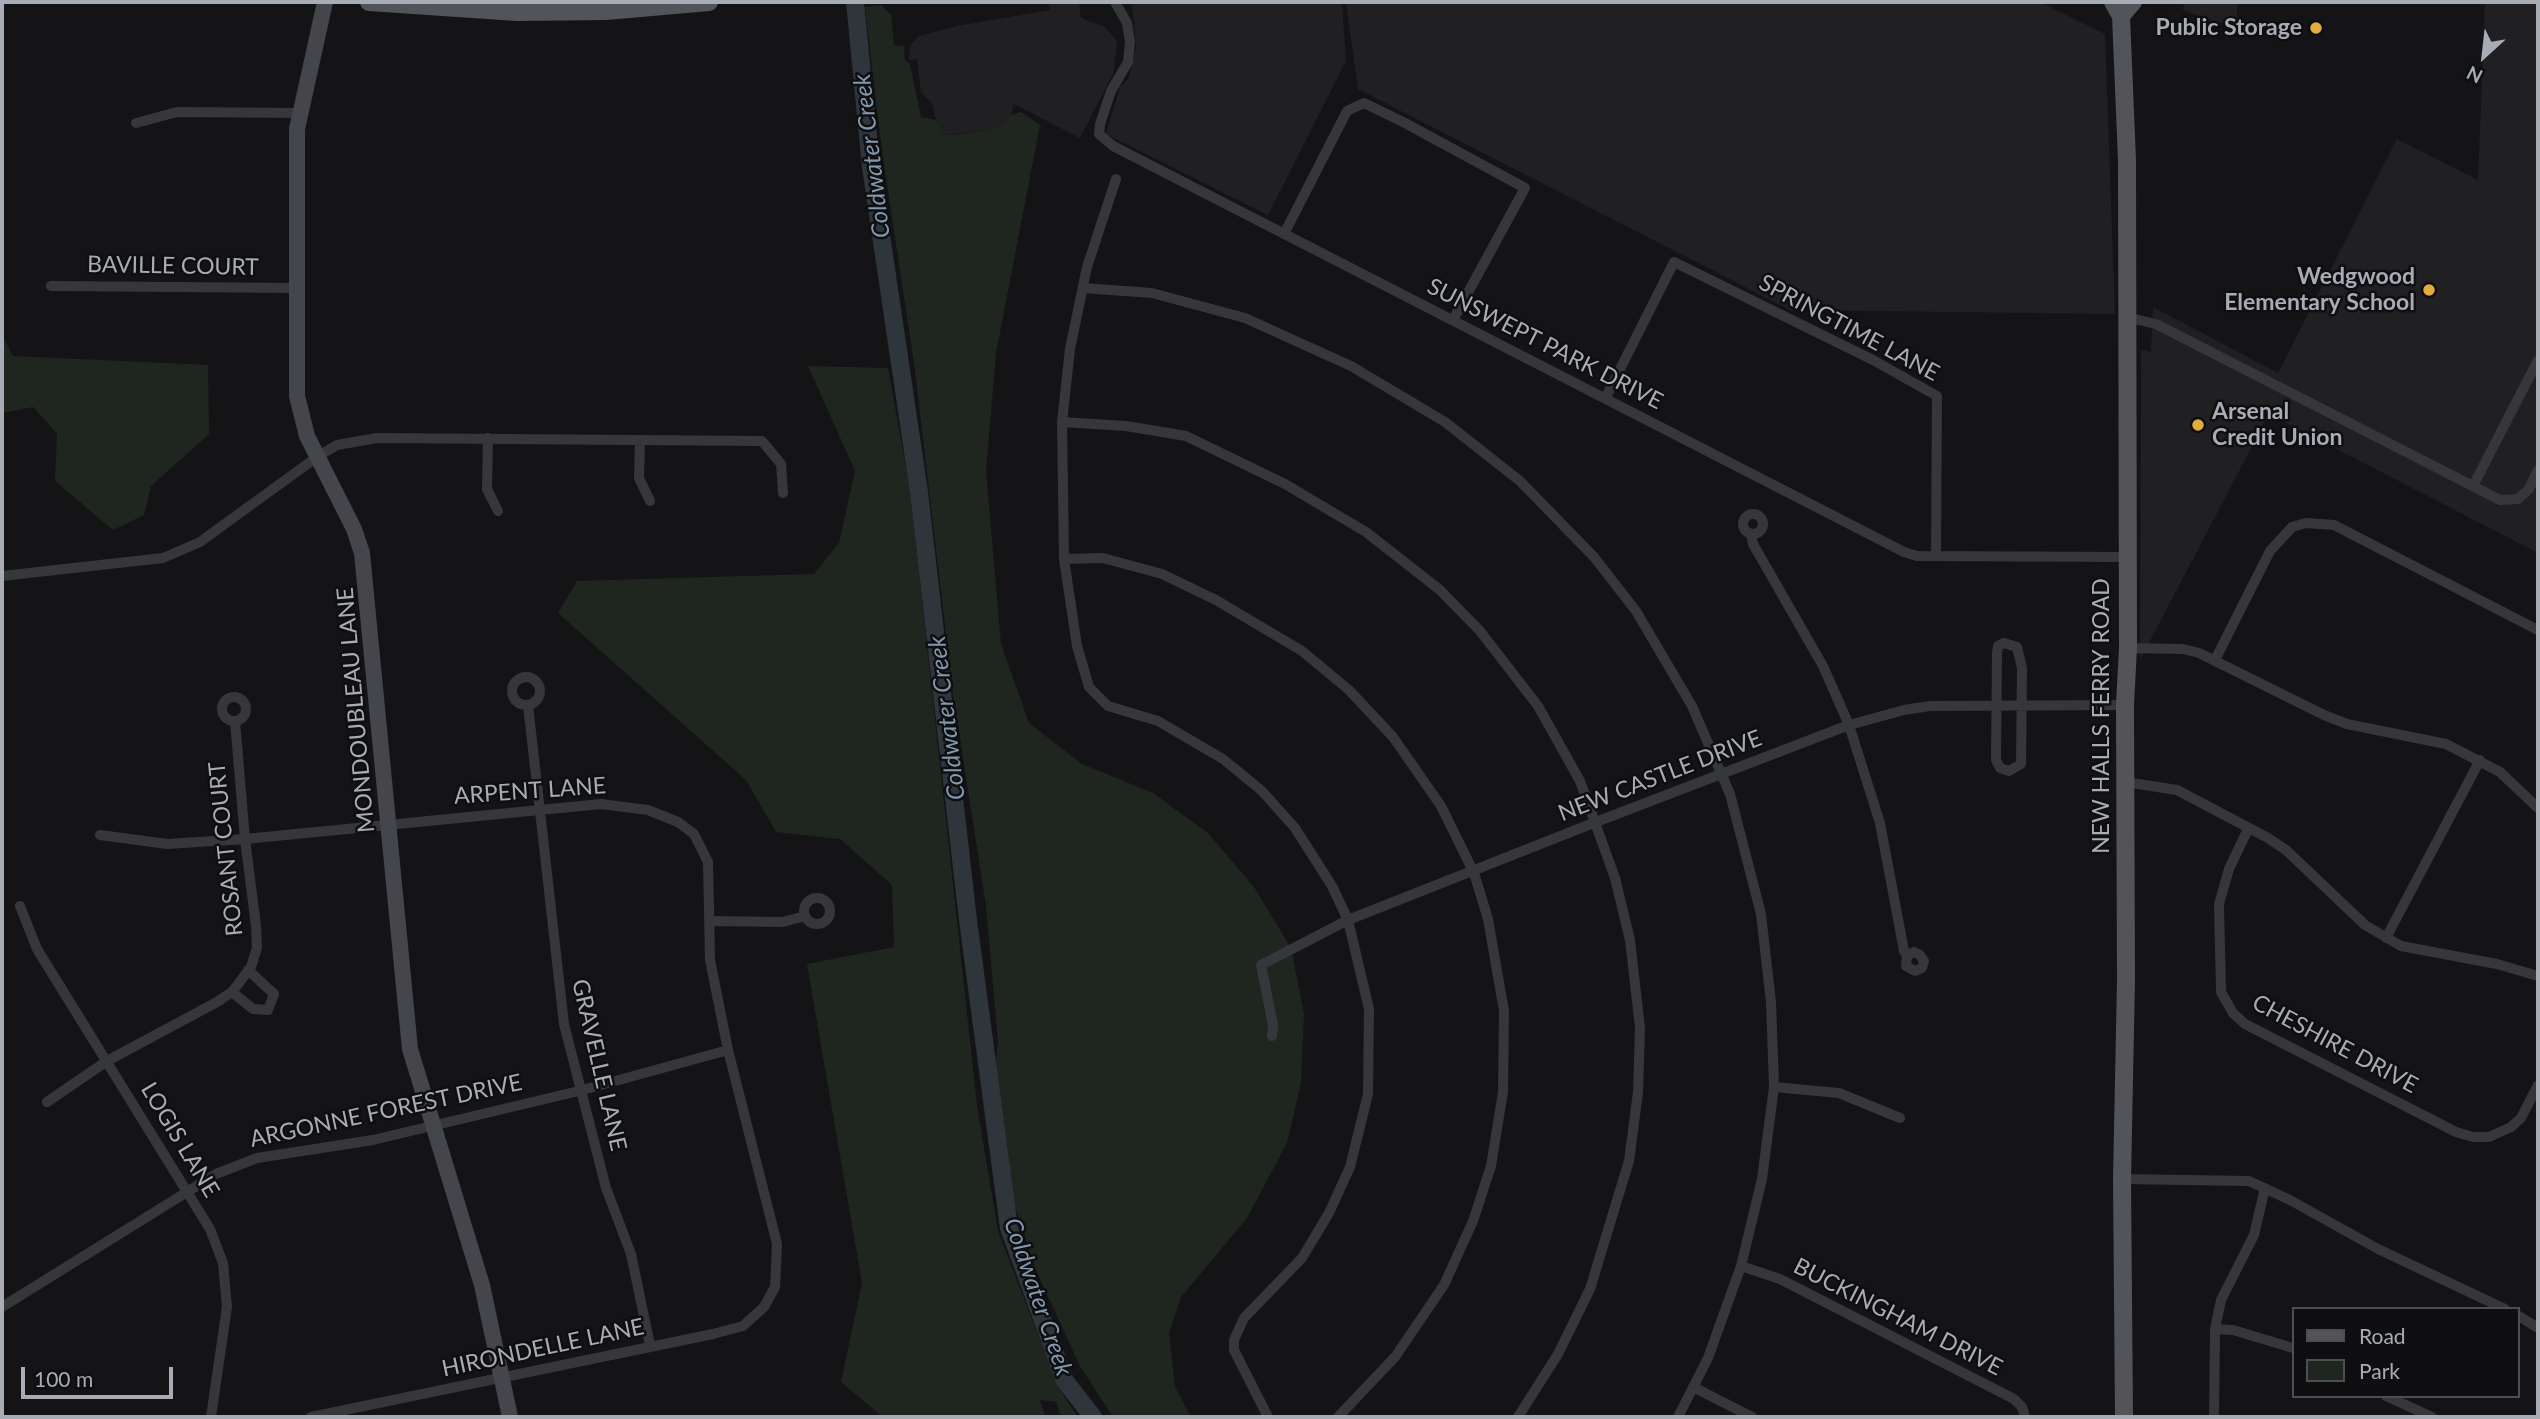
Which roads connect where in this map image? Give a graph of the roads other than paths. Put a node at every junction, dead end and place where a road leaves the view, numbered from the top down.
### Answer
1 (325, 2) edge
2 (369, 2) edge
3 (709, 2) edge
4 (1115, 2) edge
5 (2133, 2) edge
6 (606, 6) edge
7 (2117, 9) edge
8 (300, 113) junction
9 (135, 123) dead end
10 (1116, 179) dead end
11 (1284, 234) junction
12 (51, 286) dead end
13 (296, 288) junction
14 (1083, 288) junction
15 (2126, 317) junction
16 (1452, 320) junction
17 (2538, 360) edge
18 (1606, 397) junction
19 (1062, 422) junction
20 (488, 438) junction
21 (640, 440) junction
22 (317, 457) junction
23 (2538, 470) edge
24 (2473, 486) junction
25 (783, 493) dead end
26 (650, 501) dead end
27 (498, 511) dead end
28 (1751, 534) dead end
29 (1936, 556) junction
30 (2126, 557) junction
31 (1063, 559) junction
32 (2, 576) edge
33 (2538, 630) edge
34 (2128, 648) junction
35 (2215, 660) junction
36 (528, 705) dead end
37 (2124, 705) junction
38 (1995, 706) junction
39 (2023, 707) junction
40 (235, 721) dead end
41 (1849, 725) junction
42 (2480, 760) junction
43 (1722, 774) junction
44 (2124, 782) junction
45 (2538, 808) edge
46 (540, 810) junction
47 (1596, 822) junction
48 (390, 823) junction
49 (2248, 829) junction
50 (100, 835) dead end
51 (244, 839) junction
52 (1474, 873) junction
53 (20, 906) dead end
54 (805, 916) dead end
55 (1348, 920) junction
56 (709, 921) junction
57 (2386, 938) junction
58 (1907, 956) dead end
59 (248, 970) junction
60 (2538, 976) edge
61 (232, 992) junction
62 (1272, 1036) dead end
63 (728, 1050) junction
64 (107, 1061) junction
65 (2538, 1086) edge
66 (1774, 1087) junction
67 (579, 1091) junction
68 (47, 1102) dead end
69 (1900, 1118) dead end
70 (432, 1125) junction
71 (2122, 1179) junction
72 (2266, 1188) junction
73 (187, 1192) junction
74 (1741, 1266) junction
75 (772, 1296) joint
76 (2, 1307) edge
77 (2501, 1307) edge
78 (2519, 1316) edge
79 (2538, 1328) edge
80 (2215, 1329) junction
81 (650, 1345) junction
82 (2292, 1348) edge
83 (503, 1378) junction
84 (1693, 1387) junction
85 (2390, 1398) edge
86 (211, 1417) edge
87 (311, 1417) edge
88 (510, 1417) edge
89 (1268, 1417) edge
90 (1338, 1417) edge
91 (1518, 1417) edge
92 (1678, 1417) edge
93 (1752, 1417) edge
94 (2025, 1417) edge
95 (2124, 1417) edge
96 (2214, 1417) edge
97 (2432, 1417) edge

1 - 8 street, MONDOUBLEAU LANE
2 - 6 main road
3 - 6 main road
4 - 11 street, SUNSWEPT PARK DRIVE
5 - 7 main road, NEW HALLS FERRY ROAD
7 - 15 main road, NEW HALLS FERRY ROAD
8 - 9 street
8 - 13 street, MONDOUBLEAU LANE
10 - 14 street
11 - 16 street, SUNSWEPT PARK DRIVE
11 - 16 street
12 - 13 street, BAVILLE COURT
13 - 22 street, MONDOUBLEAU LANE
14 - 19 street
14 - 43 street
15 - 24 street
15 - 30 main road, NEW HALLS FERRY ROAD
16 - 18 street, SUNSWEPT PARK DRIVE
17 - 24 street
18 - 29 street, SUNSWEPT PARK DRIVE
18 - 29 street, SPRINGTIME LANE
19 - 31 street
19 - 47 street
20 - 21 street
20 - 22 street
20 - 27 street
21 - 25 street
21 - 26 street
22 - 32 street
22 - 48 street, MONDOUBLEAU LANE
23 - 24 street
28 - 41 street
29 - 30 street, SUNSWEPT PARK DRIVE
30 - 34 main road, NEW HALLS FERRY ROAD
31 - 52 street
31 - 55 street
33 - 35 street
34 - 35 street
34 - 37 main road, NEW HALLS FERRY ROAD
35 - 42 street
36 - 46 street, GRAVELLE LANE
37 - 39 street, NEW CASTLE DRIVE
37 - 44 main road, NEW HALLS FERRY ROAD
38 - 39 street, NEW CASTLE DRIVE
38 - 39 street
38 - 39 street
38 - 41 street, NEW CASTLE DRIVE
40 - 51 street, ROSANT COURT
41 - 43 street, NEW CASTLE DRIVE
41 - 58 street
42 - 45 street
42 - 57 street
43 - 47 street, NEW CASTLE DRIVE
43 - 66 street
44 - 49 street
44 - 71 main road, NEW HALLS FERRY ROAD
46 - 48 street, ARPENT LANE
46 - 56 street, ARPENT LANE
46 - 67 street, GRAVELLE LANE
47 - 52 street, NEW CASTLE DRIVE
47 - 91 street
48 - 51 street, ARPENT LANE
48 - 70 street, MONDOUBLEAU LANE
49 - 57 street
49 - 65 street, CHESHIRE DRIVE
50 - 51 street, ARPENT LANE
51 - 59 street, ROSANT COURT
52 - 55 street, NEW CASTLE DRIVE
52 - 90 street
53 - 64 street, LOGIS LANE
54 - 56 street
55 - 62 street, NEW CASTLE DRIVE
55 - 89 street
56 - 63 street, ARPENT LANE
57 - 60 street
59 - 61 street, ROSANT COURT
59 - 61 street
61 - 64 street, ROSANT COURT
63 - 67 street, ARGONNE FOREST DRIVE
63 - 75 street, ARPENT LANE
64 - 68 street, ROSANT COURT
64 - 73 street, LOGIS LANE
66 - 69 street
66 - 74 street
67 - 70 street, ARGONNE FOREST DRIVE
67 - 81 street, GRAVELLE LANE
70 - 73 street, ARGONNE FOREST DRIVE
70 - 83 street, MONDOUBLEAU LANE
71 - 72 street
71 - 95 main road, NEW HALLS FERRY ROAD
72 - 77 street
72 - 80 street
73 - 76 street, ARGONNE FOREST DRIVE
73 - 86 street, LOGIS LANE
74 - 84 street
74 - 94 street, BUCKINGHAM DRIVE
75 - 81 street, HIRONDELLE LANE
78 - 79 street
80 - 82 street
80 - 96 street
81 - 83 street, HIRONDELLE LANE
83 - 87 street, HIRONDELLE LANE
83 - 88 street, MONDOUBLEAU LANE
84 - 92 street
84 - 93 street
85 - 97 street

